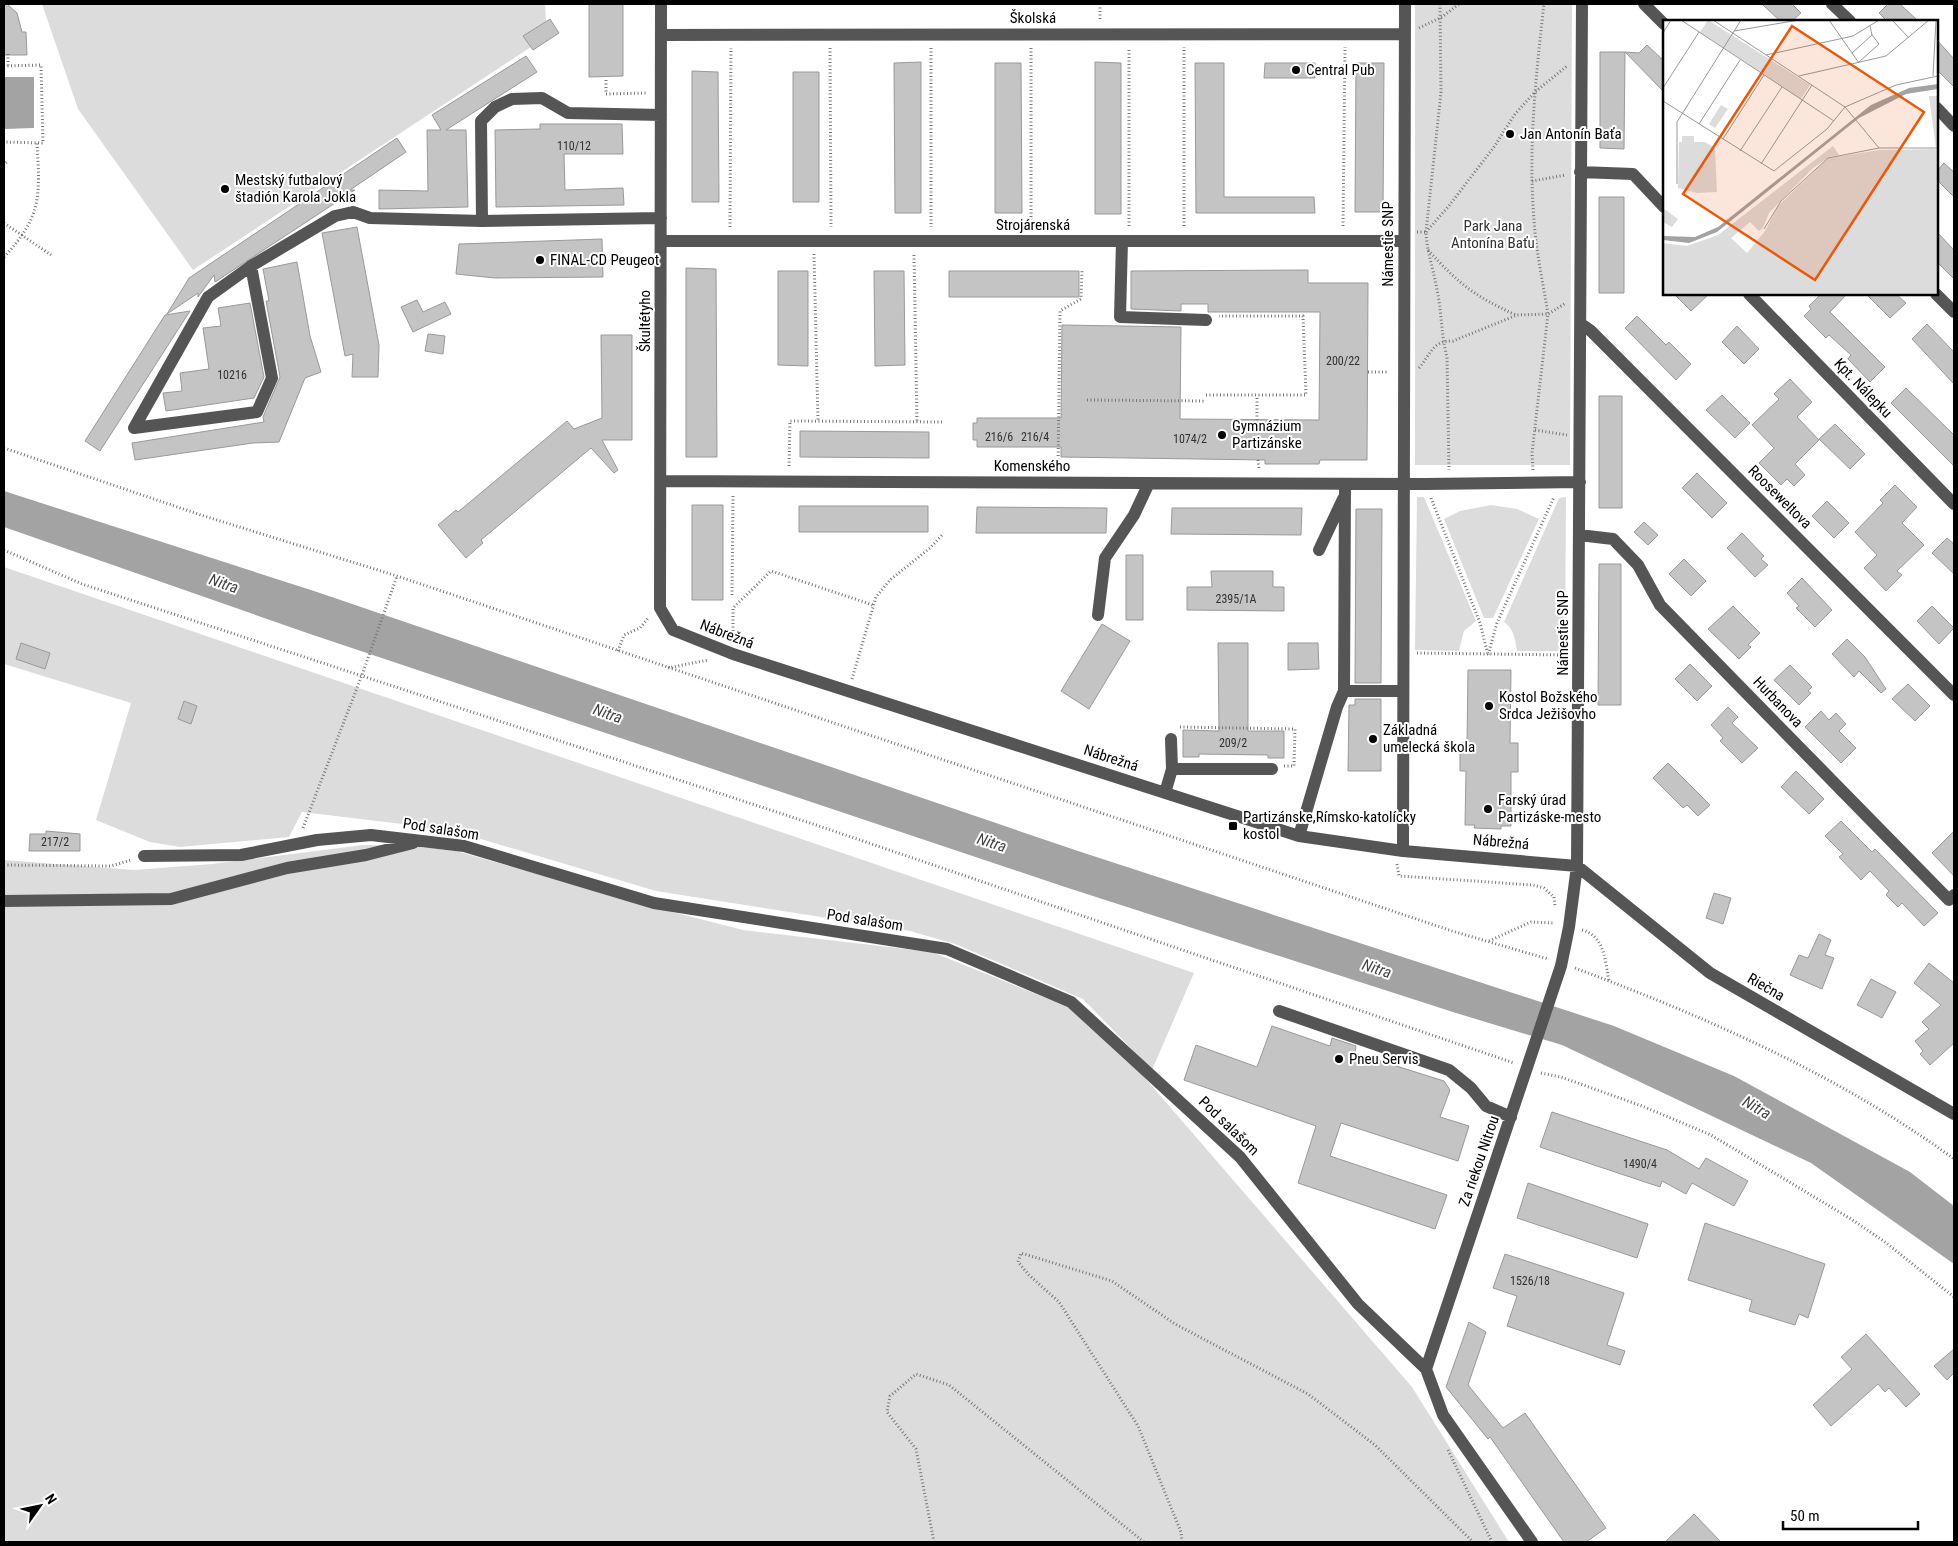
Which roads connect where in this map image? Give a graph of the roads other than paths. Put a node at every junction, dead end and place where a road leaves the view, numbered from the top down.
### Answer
1 (661, 4) edge
2 (1405, 4) edge
3 (1582, 4) edge
4 (1644, 4) edge
5 (1832, 4) edge
6 (1849, 20) edge
7 (1663, 23) edge
8 (1405, 34) junction
9 (661, 35) junction
10 (1938, 109) edge
11 (661, 114) junction
12 (1954, 126) edge
13 (1580, 172) junction
14 (1663, 206) edge
15 (661, 218) junction
16 (482, 221) junction
17 (1404, 237) junction
18 (662, 241) junction
19 (1125, 241) junction
20 (250, 266) junction
21 (1750, 295) edge
22 (1937, 295) edge
23 (1954, 312) edge
24 (1211, 318) road end
25 (1581, 324) junction
26 (662, 481) junction
27 (1580, 482) junction
28 (1149, 483) junction
29 (1403, 484) junction
30 (1345, 489) junction
31 (1954, 504) edge
32 (1580, 535) junction
33 (1318, 550) dead end
34 (660, 608) joint
35 (1098, 615) dead end
36 (1344, 691) junction
37 (1402, 691) junction
38 (1954, 695) edge
39 (1171, 739) road end
40 (1172, 769) junction
41 (1272, 769) dead end
42 (1165, 793) junction
43 (1299, 836) junction
44 (420, 841) junction
45 (1403, 851) junction
46 (144, 856) road end
47 (1577, 866) junction
48 (1954, 894) edge
49 (4, 901) edge
50 (1561, 964) joint
51 (1278, 1011) dead end
52 (1954, 1114) edge
53 (1511, 1117) junction
54 (1426, 1369) junction
55 (1532, 1542) edge

1 - 9 street, Škultétyho
2 - 8 street, Námestie SNP
3 - 13 street, Námestie SNP
4 - 7 street
5 - 6 street
8 - 9 street, Školská
8 - 17 street, Námestie SNP
9 - 11 street, Škultétyho
10 - 12 street
11 - 15 street, Škultétyho
11 - 16 street
13 - 14 street
13 - 25 street, Námestie SNP
15 - 16 street
15 - 18 street, Škultétyho
16 - 20 street
17 - 19 street, Strojárenská
17 - 29 street, Námestie SNP
18 - 19 street, Strojárenská
18 - 26 street, Škultétyho
19 - 24 street
20 - 20 street
21 - 31 street, Kpt. Nálepku
22 - 23 street
25 - 27 street, Námestie SNP
25 - 38 street, Rooseweltova
26 - 28 street, Komenského
26 - 34 street, Škultétyho
27 - 29 street
27 - 32 street, Námestie SNP
28 - 30 street, Komenského
28 - 35 street
29 - 30 street, Komenského
29 - 37 street, Námestie SNP
30 - 33 street
30 - 36 street
32 - 47 street, Námestie SNP
32 - 48 street, Hurbanova
34 - 42 street, Nábrežná
36 - 37 street
36 - 43 street
37 - 45 street, Námestie SNP
39 - 40 street
40 - 41 street
40 - 42 street
42 - 43 street, Nábrežná
43 - 45 street, Nábrežná
44 - 46 street, Pod salašom
44 - 49 street
44 - 54 street, Pod salašom
45 - 47 street, Nábrežná
47 - 50 street, Námestie SNP
47 - 52 street, Riečna
50 - 53 street, Za riekou Nitrou
51 - 53 street
53 - 54 street, Za riekou Nitrou
54 - 55 street

